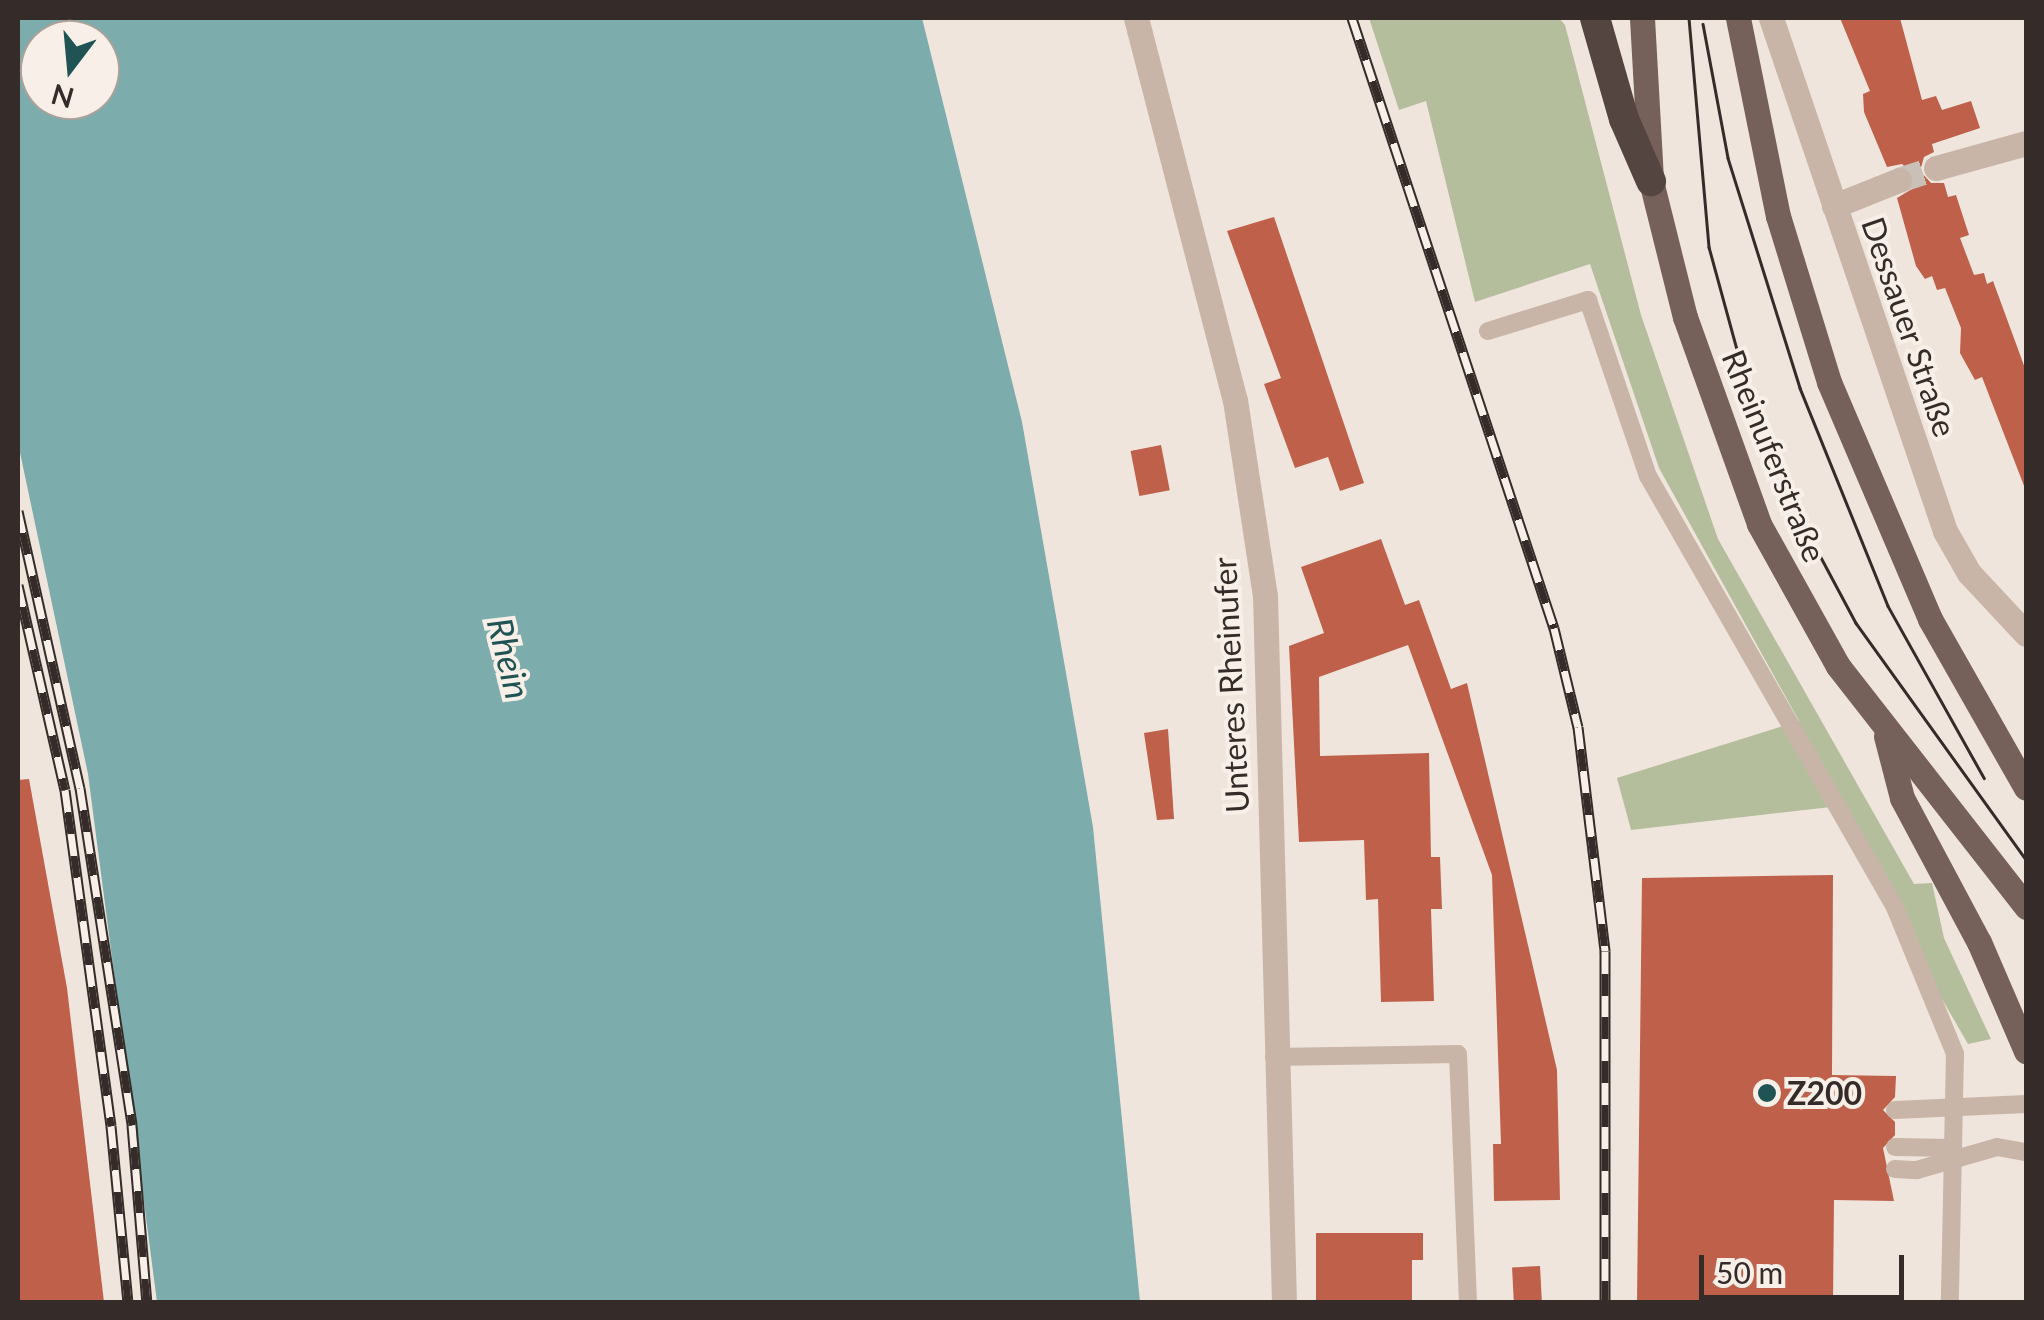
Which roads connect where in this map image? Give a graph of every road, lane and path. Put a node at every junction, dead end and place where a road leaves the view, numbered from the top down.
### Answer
1 (1136, 18) edge
2 (1595, 18) edge
3 (1642, 18) edge
4 (1738, 18) edge
5 (1770, 18) edge
6 (2026, 143) edge
7 (1938, 175) tunnel mouth
8 (1651, 181) junction
9 (1895, 188) tunnel mouth
10 (1834, 206) junction
11 (1488, 332) dead end
12 (2026, 634) edge
13 (1976, 705) junction
14 (1885, 731) junction
15 (2026, 753) edge
16 (2026, 788) edge
17 (2026, 907) edge
18 (2026, 1051) edge
19 (1274, 1057) junction
20 (2026, 1104) edge
21 (1895, 1110) dead end
22 (1953, 1111) junction
23 (1895, 1147) dead end
24 (2026, 1152) edge
25 (1952, 1154) junction
26 (1894, 1170) dead end
27 (1284, 1302) edge
28 (1468, 1302) edge
29 (1950, 1302) edge

1 - 19 street, Unteres Rheinufer
2 - 8 highway
3 - 8 main road, Rheinuferstraße
4 - 13 main road
5 - 10 street, Dessauer Straße
6 - 7 street
8 - 14 main road, Rheinuferstraße
9 - 10 street
10 - 12 street, Dessauer Straße
11 - 22 lane
13 - 15 main road
13 - 16 main road
14 - 17 main road, Rheinuferstraße
14 - 18 main road
19 - 27 street, Unteres Rheinufer
19 - 28 lane
20 - 22 lane
21 - 22 lane
22 - 25 lane
23 - 25 lane
24 - 25 lane
25 - 26 lane
25 - 29 lane

